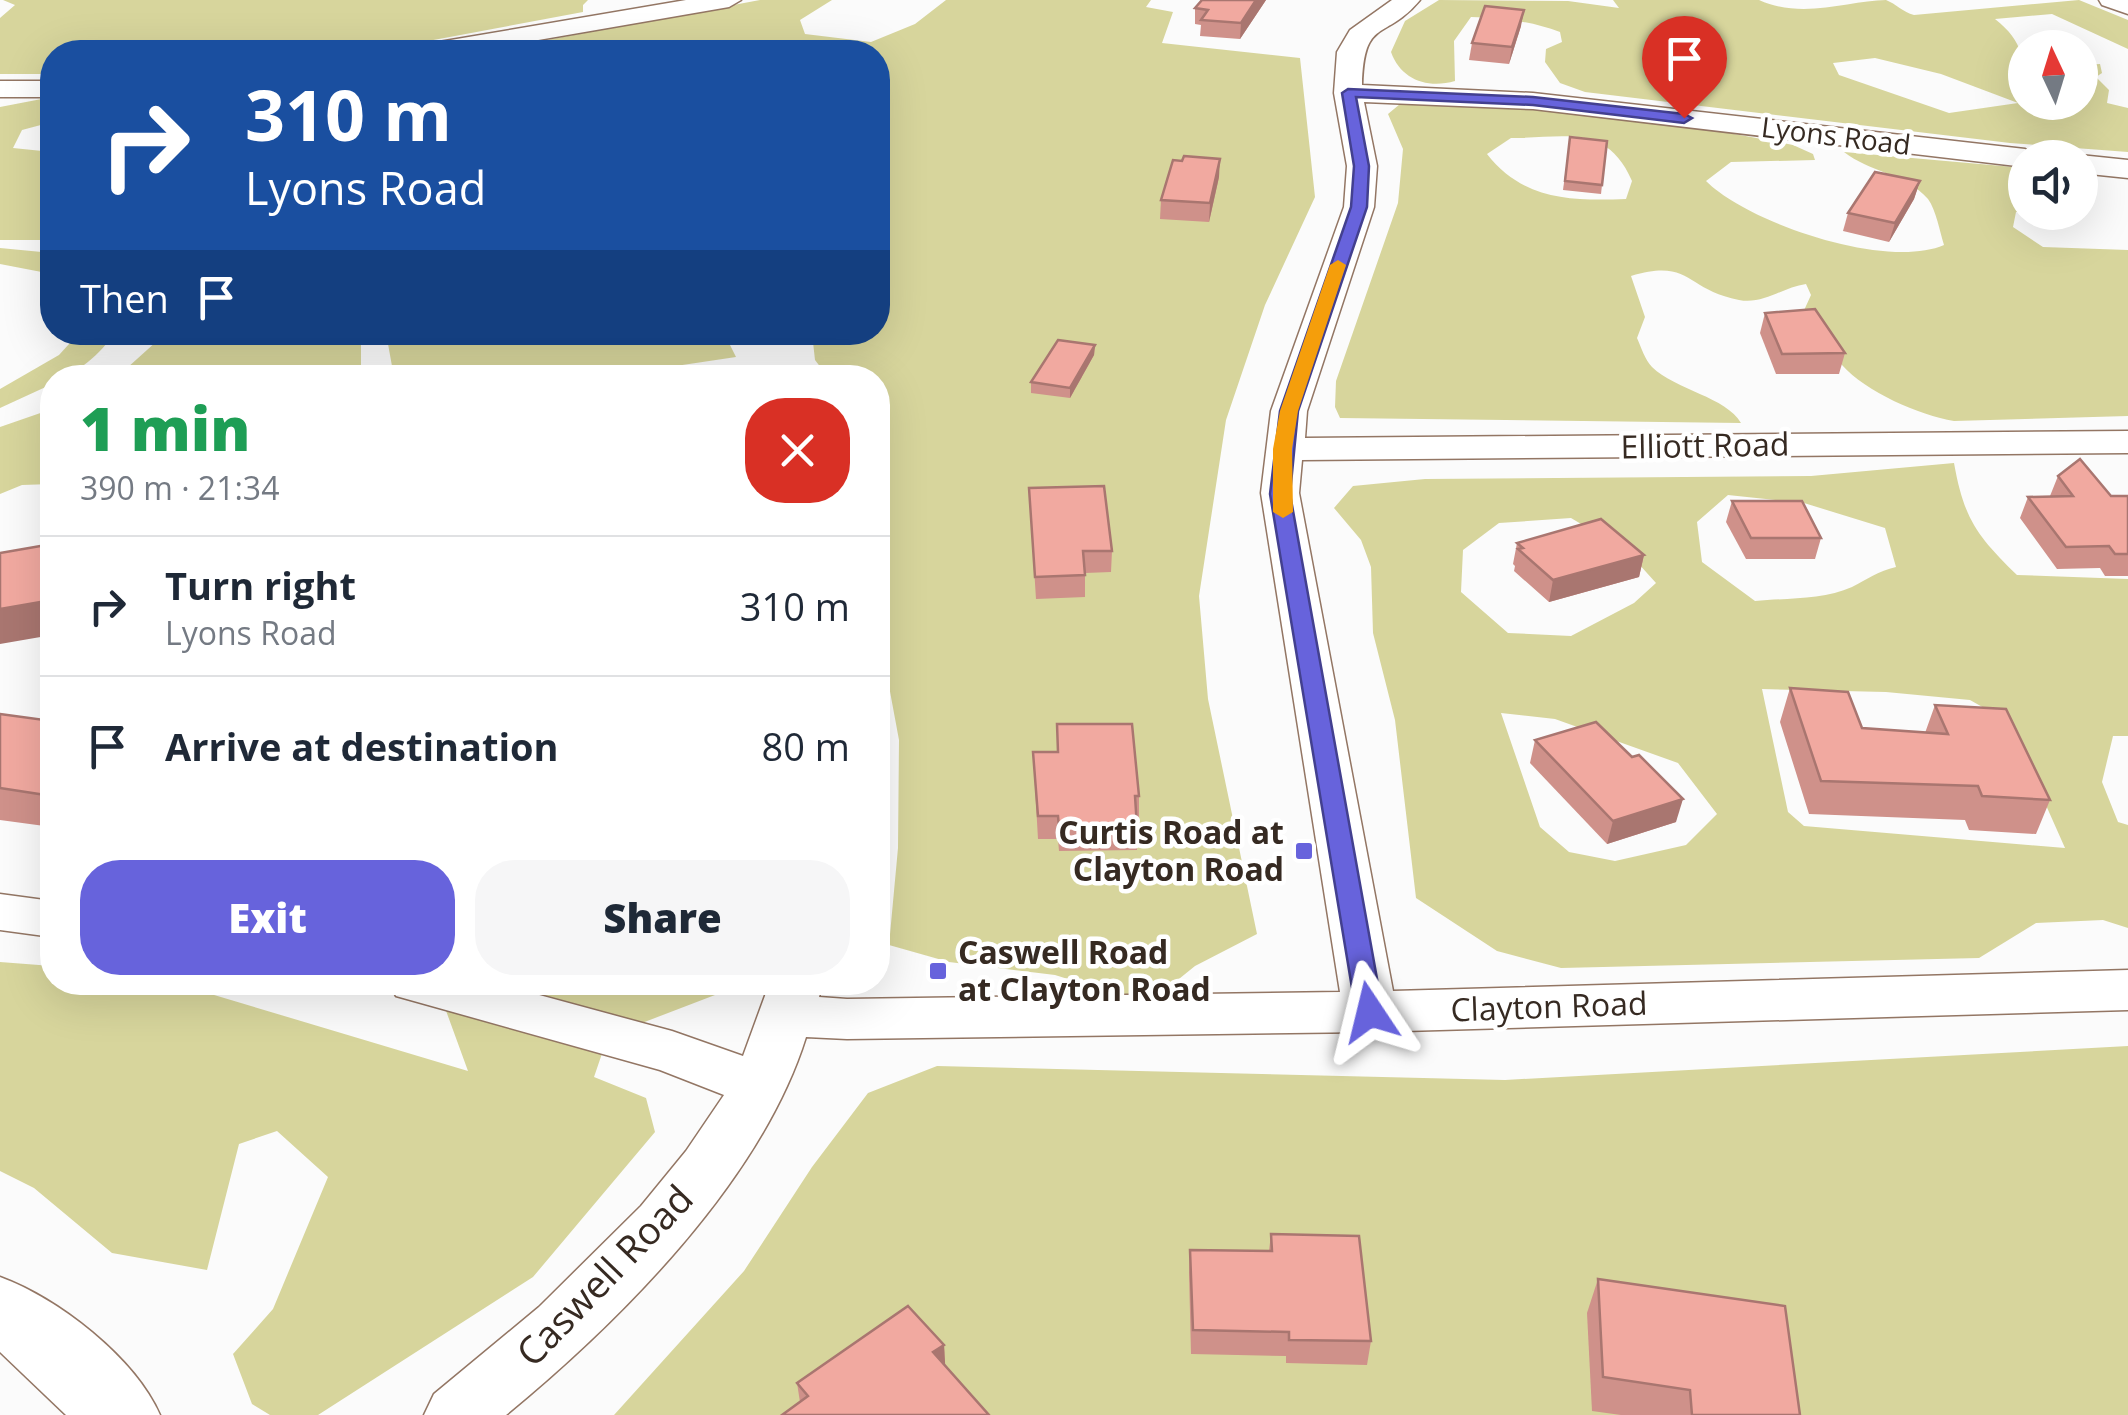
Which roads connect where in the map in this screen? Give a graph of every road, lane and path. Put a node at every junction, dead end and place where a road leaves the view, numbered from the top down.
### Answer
1 (728, 0) edge
2 (1408, 0) edge
3 (2112, 0) edge
4 (2128, 7) edge
5 (496, 40) edge
6 (0, 89) edge
7 (40, 89) edge
8 (1348, 93) junction
9 (2008, 156) edge
10 (2098, 166) edge
11 (2128, 169) edge
12 (2128, 442) edge
13 (1282, 449) junction
14 (0, 912) edge
15 (40, 917) edge
16 (2128, 990) edge
17 (463, 995) edge
18 (793, 999) edge
19 (1370, 1012) junction
20 (756, 1084) junction
21 (0, 1311) edge
22 (120, 1415) edge
23 (457, 1415) edge

1 - 5 street
2 - 8 street
3 - 4 street
6 - 7 street
8 - 9 street, Lyons Road
8 - 13 street
10 - 11 street
12 - 13 street, Elliott Road
13 - 19 street
14 - 15 street
16 - 19 street, Clayton Road
17 - 20 street
18 - 19 street, Clayton Road
18 - 20 street, Caswell Road
20 - 23 street, Caswell Road
21 - 22 main road

